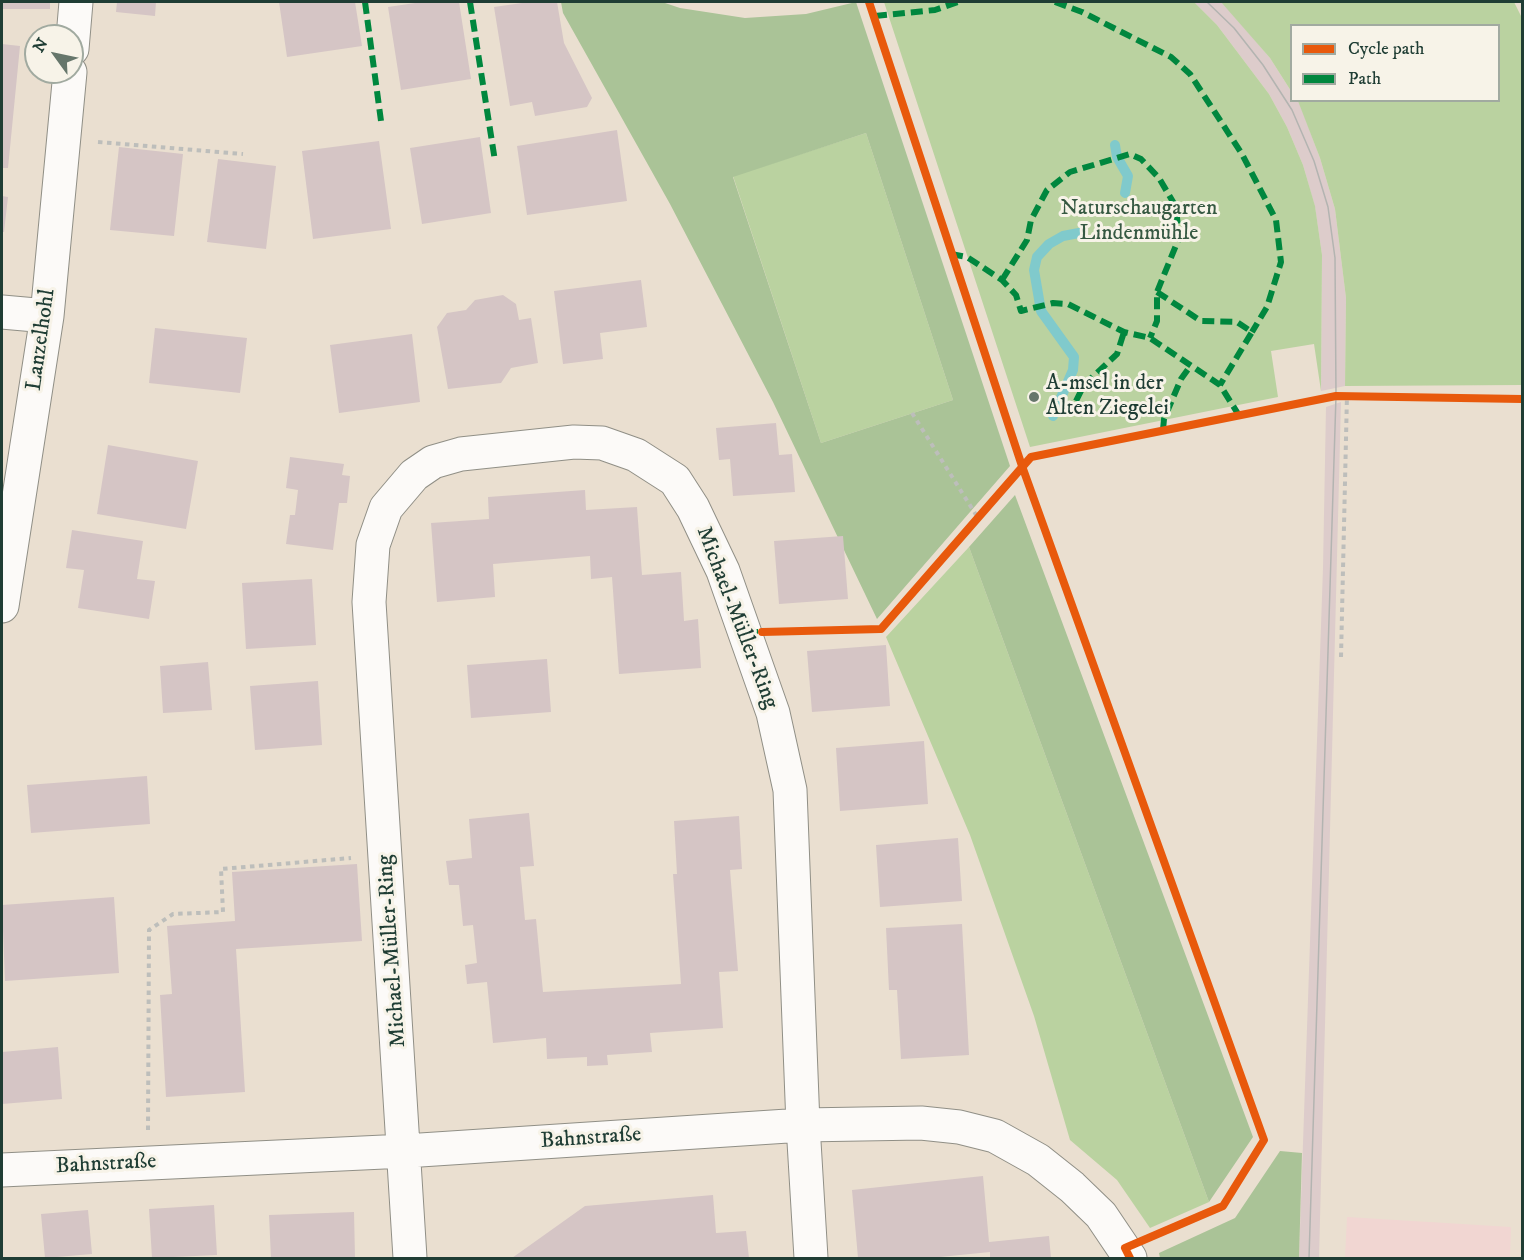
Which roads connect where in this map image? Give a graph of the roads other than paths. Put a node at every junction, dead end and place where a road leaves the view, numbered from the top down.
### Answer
1 (76, 2) edge
2 (74, 24) edge
3 (69, 84) edge
4 (2, 312) edge
5 (47, 316) junction
6 (2, 606) edge
7 (803, 1125) junction
8 (405, 1151) junction
9 (2, 1170) edge
10 (410, 1258) edge
11 (811, 1258) edge
12 (1130, 1258) edge

1 - 2 street
3 - 5 street, Lanzelhohl
4 - 5 street
5 - 6 street, Lanzelhohl
7 - 8 street, Bahnstraße
7 - 8 street, Michael-Müller-Ring
7 - 11 street, Michael-Müller-Ring
7 - 12 street, Bahnstraße
8 - 9 street, Bahnstraße
8 - 10 street, Michael-Müller-Ring

